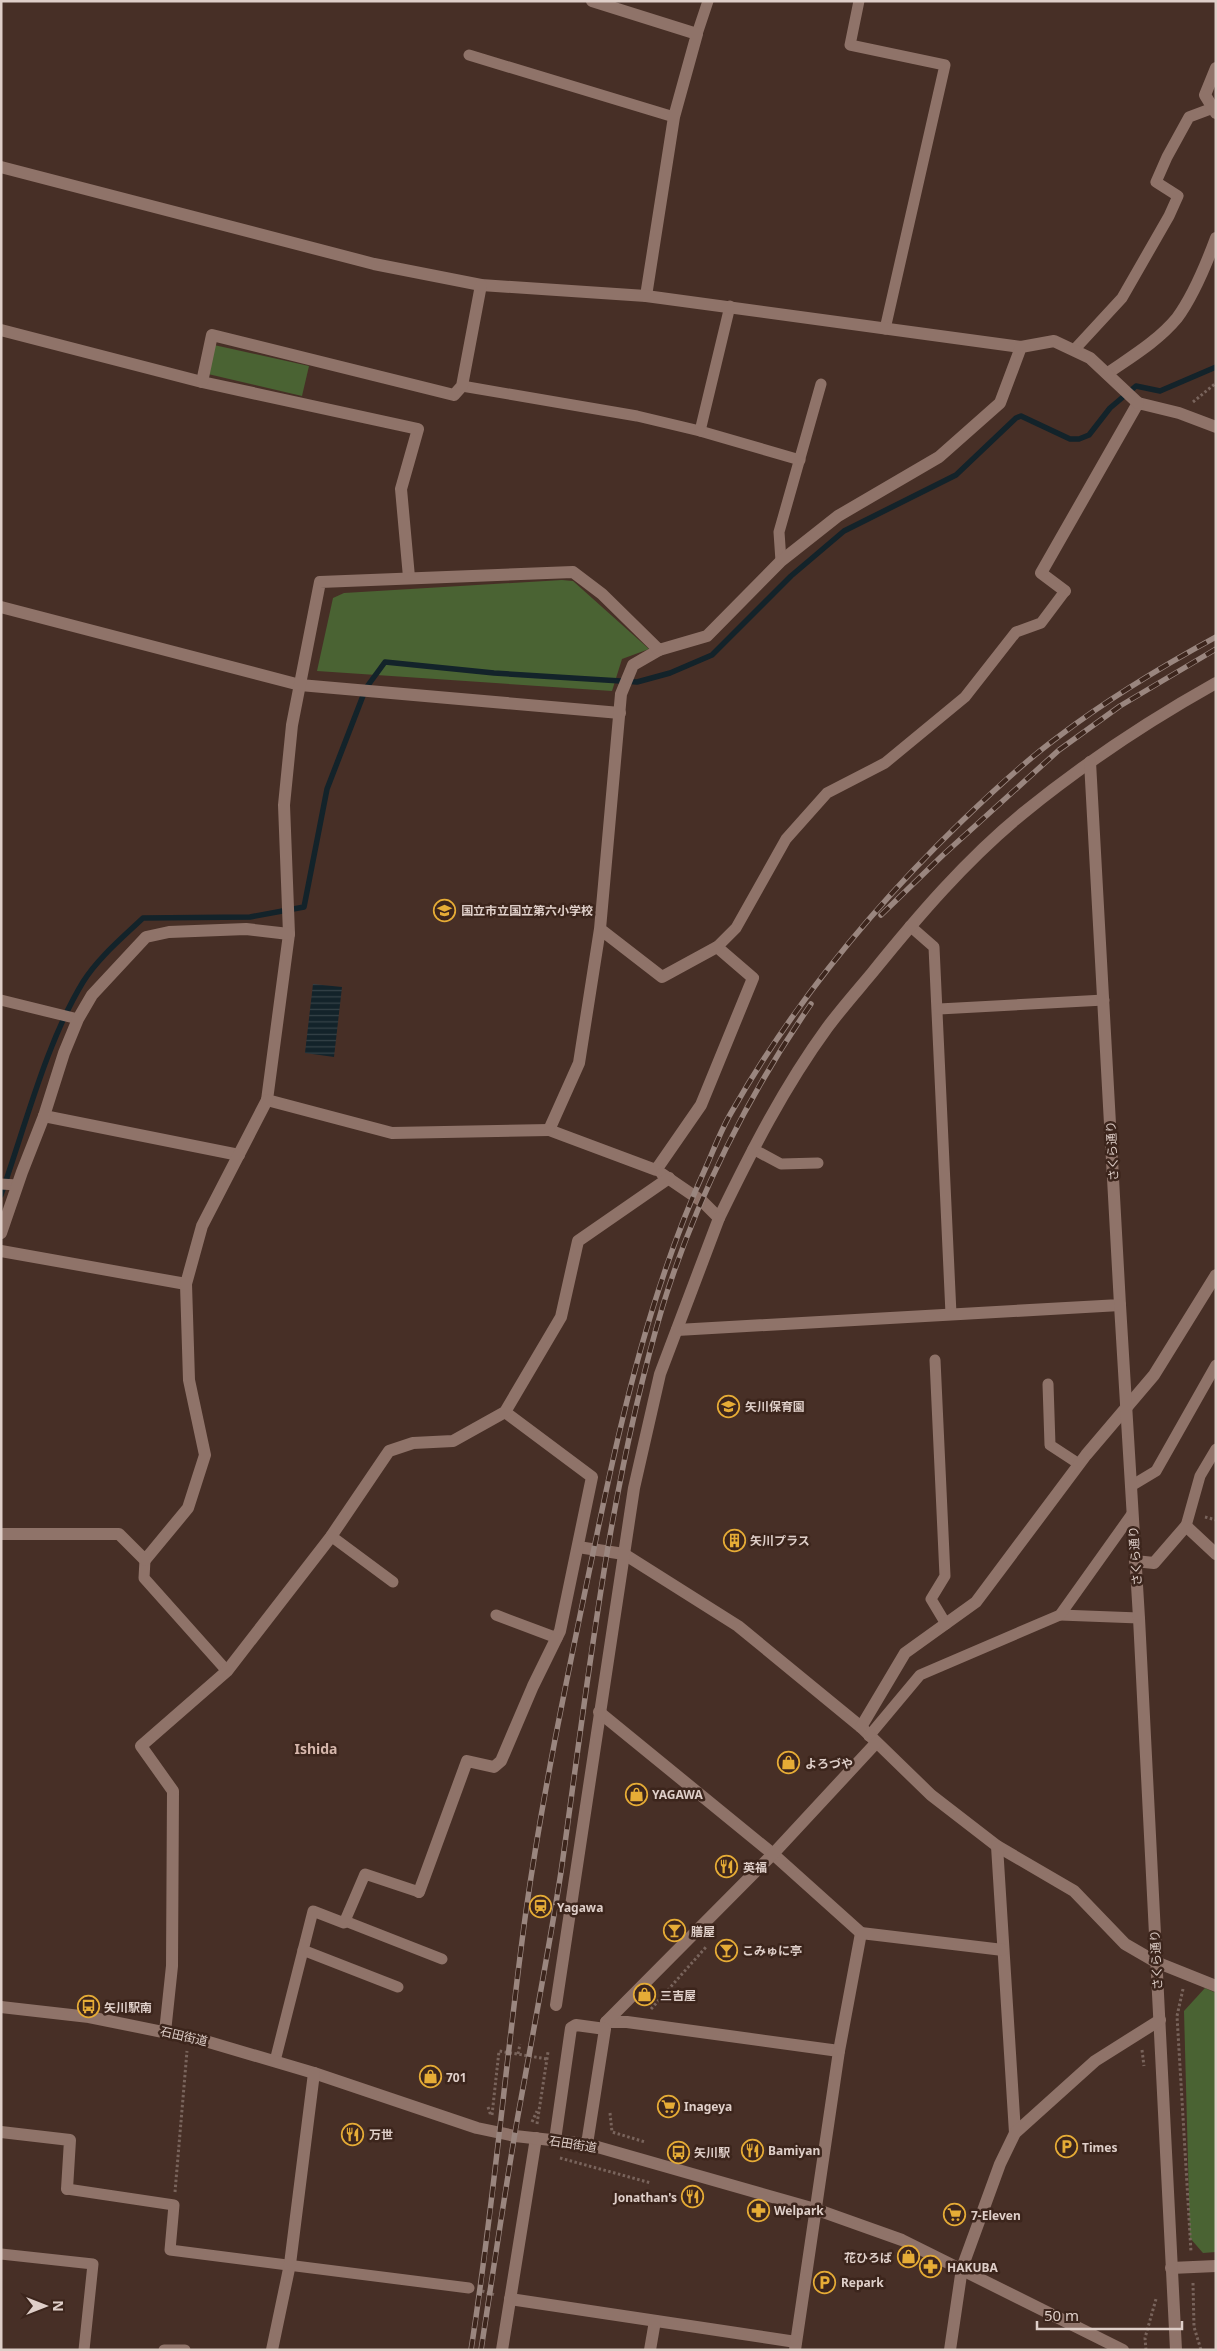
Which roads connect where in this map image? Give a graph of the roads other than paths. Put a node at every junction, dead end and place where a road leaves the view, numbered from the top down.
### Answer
1 (592, 1) edge
2 (708, 1) edge
3 (859, 1) edge
4 (697, 34) junction
5 (469, 55) dead end
6 (1216, 68) edge
7 (1215, 111) edge
8 (674, 117) junction
9 (1, 167) edge
10 (1216, 238) edge
11 (481, 285) junction
12 (646, 296) junction
13 (730, 306) junction
14 (885, 329) junction
15 (1, 330) edge
16 (1021, 347) junction
17 (1074, 350) junction
18 (1108, 374) junction
19 (202, 382) junction
20 (821, 384) dead end
21 (462, 386) junction
22 (1137, 403) junction
23 (1216, 427) edge
24 (700, 431) junction
25 (800, 460) junction
26 (781, 561) junction
27 (409, 577) junction
28 (1065, 590) joint
29 (1, 606) edge
30 (659, 650) junction
31 (1216, 684) edge
32 (300, 685) junction
33 (620, 713) junction
34 (1090, 762) junction
35 (910, 926) junction
36 (600, 929) junction
37 (289, 934) junction
38 (717, 947) junction
39 (1, 1000) edge
40 (1104, 1000) junction
41 (939, 1009) junction
42 (76, 1018) junction
43 (267, 1100) junction
44 (44, 1116) junction
45 (549, 1130) junction
46 (753, 1149) junction
47 (239, 1155) junction
48 (818, 1162) dead end
49 (656, 1170) junction
50 (668, 1178) junction
51 (10, 1185) edge
52 (719, 1218) junction
53 (1, 1233) edge
54 (1, 1251) edge
55 (1216, 1275) edge
56 (186, 1284) junction
57 (1120, 1305) junction
58 (951, 1314) junction
59 (677, 1330) junction
60 (935, 1360) dead end
61 (1216, 1365) edge
62 (1048, 1384) dead end
63 (1126, 1408) junction
64 (505, 1412) junction
65 (1216, 1449) edge
66 (1079, 1464) junction
67 (1131, 1486) junction
68 (1132, 1514) junction
69 (1186, 1526) junction
70 (1, 1534) edge
71 (331, 1536) junction
72 (578, 1547) junction
73 (624, 1554) junction
74 (1216, 1554) edge
75 (146, 1560) junction
76 (1135, 1561) junction
77 (394, 1582) dead end
78 (496, 1615) dead end
79 (1060, 1615) junction
80 (1139, 1618) junction
81 (946, 1624) junction
82 (557, 1638) junction
83 (227, 1671) junction
84 (599, 1712) junction
85 (869, 1736) junction
86 (997, 1846) junction
87 (773, 1854) junction
88 (419, 1892) joint
89 (345, 1921) junction
90 (861, 1933) junction
91 (303, 1950) junction
92 (1004, 1950) junction
93 (442, 1959) dead end
94 (1156, 1962) junction
95 (1216, 1986) edge
96 (398, 1987) dead end
97 (556, 2005) dead end
98 (1, 2007) edge
99 (1160, 2020) junction
100 (606, 2025) junction
101 (165, 2032) junction
102 (839, 2051) junction
103 (275, 2061) junction
104 (314, 2073) junction
105 (1, 2132) edge
106 (1015, 2133) junction
107 (536, 2138) junction
108 (555, 2140) junction
109 (587, 2144) junction
110 (67, 2189) joint
111 (815, 2209) junction
112 (1, 2254) edge
113 (290, 2264) junction
114 (1216, 2266) edge
115 (962, 2268) junction
116 (1171, 2268) junction
117 (469, 2288) road end
118 (510, 2299) junction
119 (655, 2321) junction
120 (796, 2346) edge
121 (84, 2350) edge
122 (164, 2350) edge
123 (185, 2350) edge
124 (272, 2350) edge
125 (502, 2350) edge
126 (650, 2350) edge
127 (950, 2350) edge
128 (1123, 2350) edge
129 (1176, 2350) edge

1 - 4 street
2 - 4 lane
3 - 14 lane
4 - 8 street
5 - 8 lane
6 - 7 street
7 - 17 lane
8 - 12 street
9 - 11 street
10 - 18 street
11 - 12 street
11 - 21 street
12 - 13 street
13 - 14 street
13 - 24 lane
14 - 16 street
15 - 19 street
16 - 17 street
16 - 26 street
17 - 18 street
18 - 22 street
19 - 21 street
19 - 27 street
20 - 25 lane
21 - 24 lane
22 - 23 street
22 - 28 street
24 - 25 lane
25 - 26 lane
26 - 30 street
27 - 30 street
27 - 32 street
28 - 38 lane
29 - 32 street
30 - 33 street
31 - 34 street
32 - 33 street
32 - 37 street
33 - 36 street
34 - 35 street
34 - 40 street, さくら通り
35 - 41 lane
35 - 46 street
36 - 38 street
36 - 45 street
37 - 42 street
37 - 43 street
38 - 49 street
39 - 42 lane
40 - 41 lane
40 - 57 street, さくら通り
41 - 58 lane
42 - 44 street
43 - 45 street
43 - 47 street
44 - 47 street
44 - 51 street
45 - 49 street
46 - 48 lane
46 - 52 street
47 - 56 street
49 - 50 street
50 - 52 street
50 - 64 street
51 - 53 street
52 - 59 street
54 - 56 street
55 - 63 street
56 - 75 street
57 - 58 street
57 - 63 street, さくら通り
58 - 59 street
59 - 73 street
60 - 81 lane
61 - 67 lane
62 - 66 lane
63 - 66 street
63 - 67 street, さくら通り
64 - 71 street
64 - 72 street
65 - 69 lane
66 - 81 street
67 - 68 street, さくら通り
68 - 76 street, さくら通り
68 - 79 lane
69 - 74 street
69 - 76 street
70 - 75 street
71 - 77 lane
71 - 83 street
72 - 73 street
72 - 82 street
73 - 84 street
73 - 85 street
75 - 83 lane
76 - 80 street, さくら通り
78 - 82 lane
79 - 80 lane
79 - 85 lane
80 - 94 street, さくら通り
81 - 85 street
82 - 88 street
83 - 101 street
84 - 87 street
84 - 97 street
85 - 86 street
85 - 87 street
86 - 92 street
86 - 94 street
87 - 90 street
87 - 100 street
88 - 89 lane
89 - 91 lane
89 - 93 lane
90 - 92 street
90 - 102 street
91 - 96 lane
91 - 103 lane
92 - 106 street
94 - 95 street
94 - 99 street, さくら通り
98 - 101 street, 石田街道
99 - 106 street
99 - 116 street, さくら通り
100 - 102 street
100 - 108 street
100 - 109 street
101 - 103 street, 石田街道
102 - 111 street
103 - 104 street, 石田街道
104 - 107 street, 石田街道
104 - 113 street
105 - 110 street
106 - 115 street
107 - 108 street, 石田街道
107 - 118 street
108 - 109 street, 石田街道
109 - 111 street, 石田街道
110 - 113 lane
111 - 115 street, 石田街道
111 - 120 street
112 - 121 lane
113 - 117 lane
113 - 124 street
114 - 116 street
115 - 127 street
115 - 128 street, 石田街道
116 - 129 street, さくら通り
118 - 119 street
118 - 125 street
119 - 120 street
119 - 126 street
122 - 123 lane

